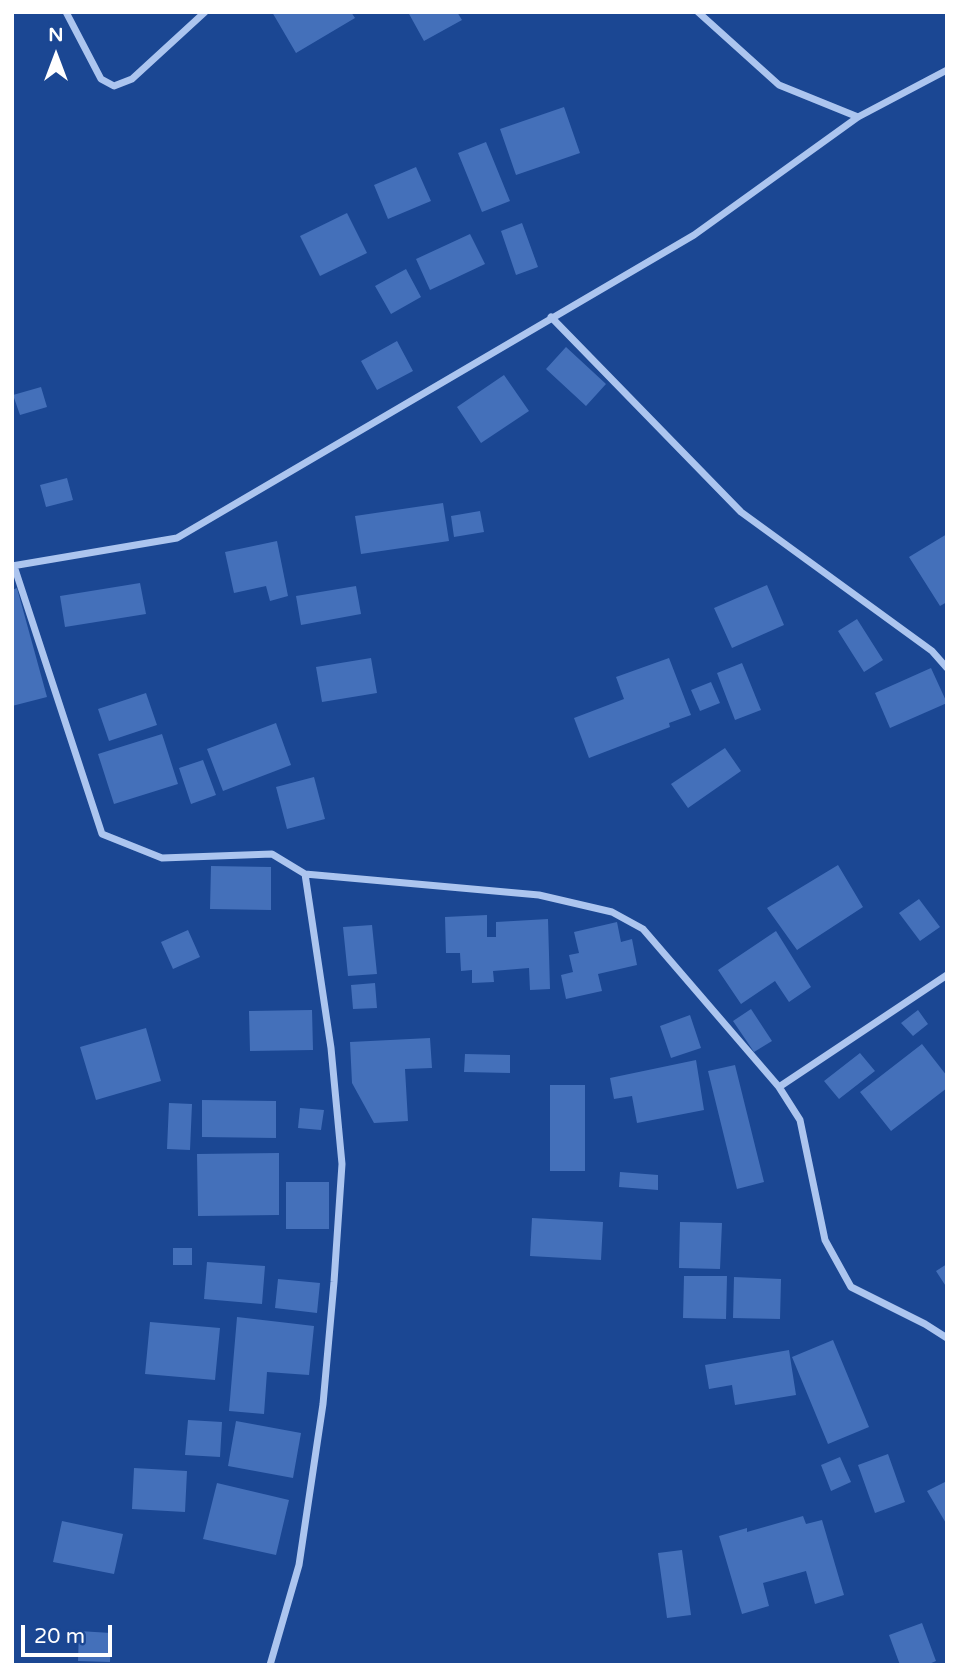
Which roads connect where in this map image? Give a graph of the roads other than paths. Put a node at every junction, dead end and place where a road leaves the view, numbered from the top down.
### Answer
1 (66, 12) edge
2 (205, 12) edge
3 (698, 12) edge
4 (947, 70) edge
5 (858, 117) junction
6 (551, 317) junction
7 (13, 566) edge
8 (947, 668) edge
9 (305, 874) junction
10 (947, 975) edge
11 (779, 1087) junction
12 (947, 1338) edge
13 (270, 1665) edge

1 - 2 street
3 - 5 street
4 - 5 street
5 - 6 street
6 - 7 street
6 - 8 street
7 - 9 street
9 - 11 street
9 - 13 street
10 - 11 street
11 - 12 street

